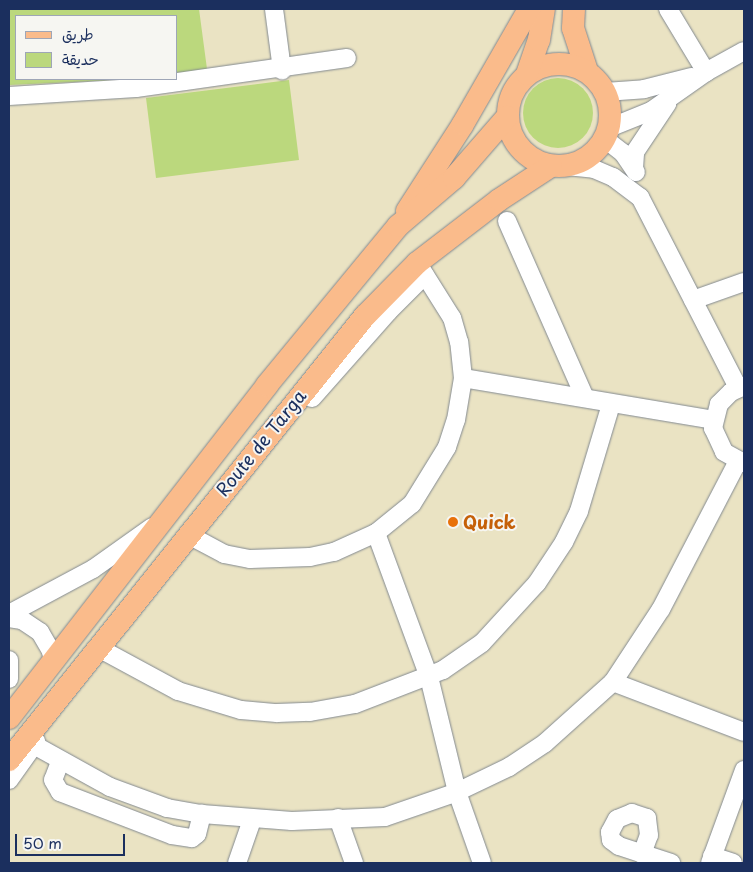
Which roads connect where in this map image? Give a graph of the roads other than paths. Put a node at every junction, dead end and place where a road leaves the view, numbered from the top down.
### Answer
1 (274, 9) edge
2 (528, 9) edge
3 (544, 9) edge
4 (574, 9) edge
5 (668, 9) edge
6 (744, 51) edge
7 (347, 58) dead end
8 (282, 70) junction
9 (587, 71) junction
10 (706, 72) junction
11 (527, 74) junction
12 (605, 92) junction
13 (9, 96) edge
14 (670, 98) junction
15 (508, 117) junction
16 (607, 133) junction
17 (559, 166) junction
18 (634, 168) junction
19 (640, 197) junction
20 (507, 221) dead end
21 (398, 226) junction
22 (421, 269) junction
23 (744, 282) edge
24 (693, 300) junction
25 (463, 378) junction
26 (741, 387) edge
27 (585, 398) junction
28 (611, 404) junction
29 (714, 420) junction
30 (741, 462) edge
31 (164, 518) junction
32 (376, 533) junction
33 (198, 540) junction
34 (9, 614) edge
35 (9, 618) edge
36 (106, 652) junction
37 (9, 660) edge
38 (53, 662) junction
39 (429, 677) junction
40 (9, 679) edge
41 (614, 682) junction
42 (9, 718) edge
43 (744, 732) edge
44 (34, 745) junction
45 (9, 760) edge
46 (60, 762) junction
47 (744, 770) edge
48 (9, 780) edge
49 (458, 792) junction
50 (202, 814) junction
51 (338, 818) junction
52 (252, 820) junction
53 (642, 854) dead end
54 (711, 860) edge
55 (237, 863) edge
56 (354, 863) edge
57 (482, 863) edge
58 (671, 863) edge
59 (733, 863) edge

1 - 8 street
2 - 21 main road
3 - 11 main road
4 - 9 main road
5 - 10 street
6 - 10 street
7 - 8 street
8 - 13 street
9 - 11 main road
9 - 12 main road
10 - 12 street
10 - 14 street
11 - 15 main road
12 - 16 main road
14 - 16 street
14 - 18 street
15 - 17 main road
15 - 21 main road, Route de Targa
16 - 17 main road
16 - 18 street
17 - 19 street
17 - 22 main road, Route de Targa
18 - 19 street
19 - 24 street
20 - 27 street
21 - 31 main road, Route de Targa
22 - 25 street
22 - 33 street
22 - 45 main road, Route de Targa
23 - 24 street
24 - 26 street
25 - 27 street
25 - 32 street
26 - 29 street
27 - 28 street
28 - 29 street
28 - 39 street
29 - 30 street
30 - 41 street
31 - 34 street
31 - 38 main road, Route de Targa
32 - 33 street
32 - 39 street
33 - 36 street
35 - 38 street
36 - 39 street
36 - 44 street
37 - 40 street
38 - 42 main road, Route de Targa
39 - 49 street
41 - 43 street
41 - 49 street
44 - 46 street
44 - 48 street
46 - 50 street
46 - 50 street
47 - 54 street
49 - 51 street
49 - 57 street
50 - 52 street
51 - 52 street
51 - 56 street
52 - 55 street
53 - 58 street
54 - 59 street

